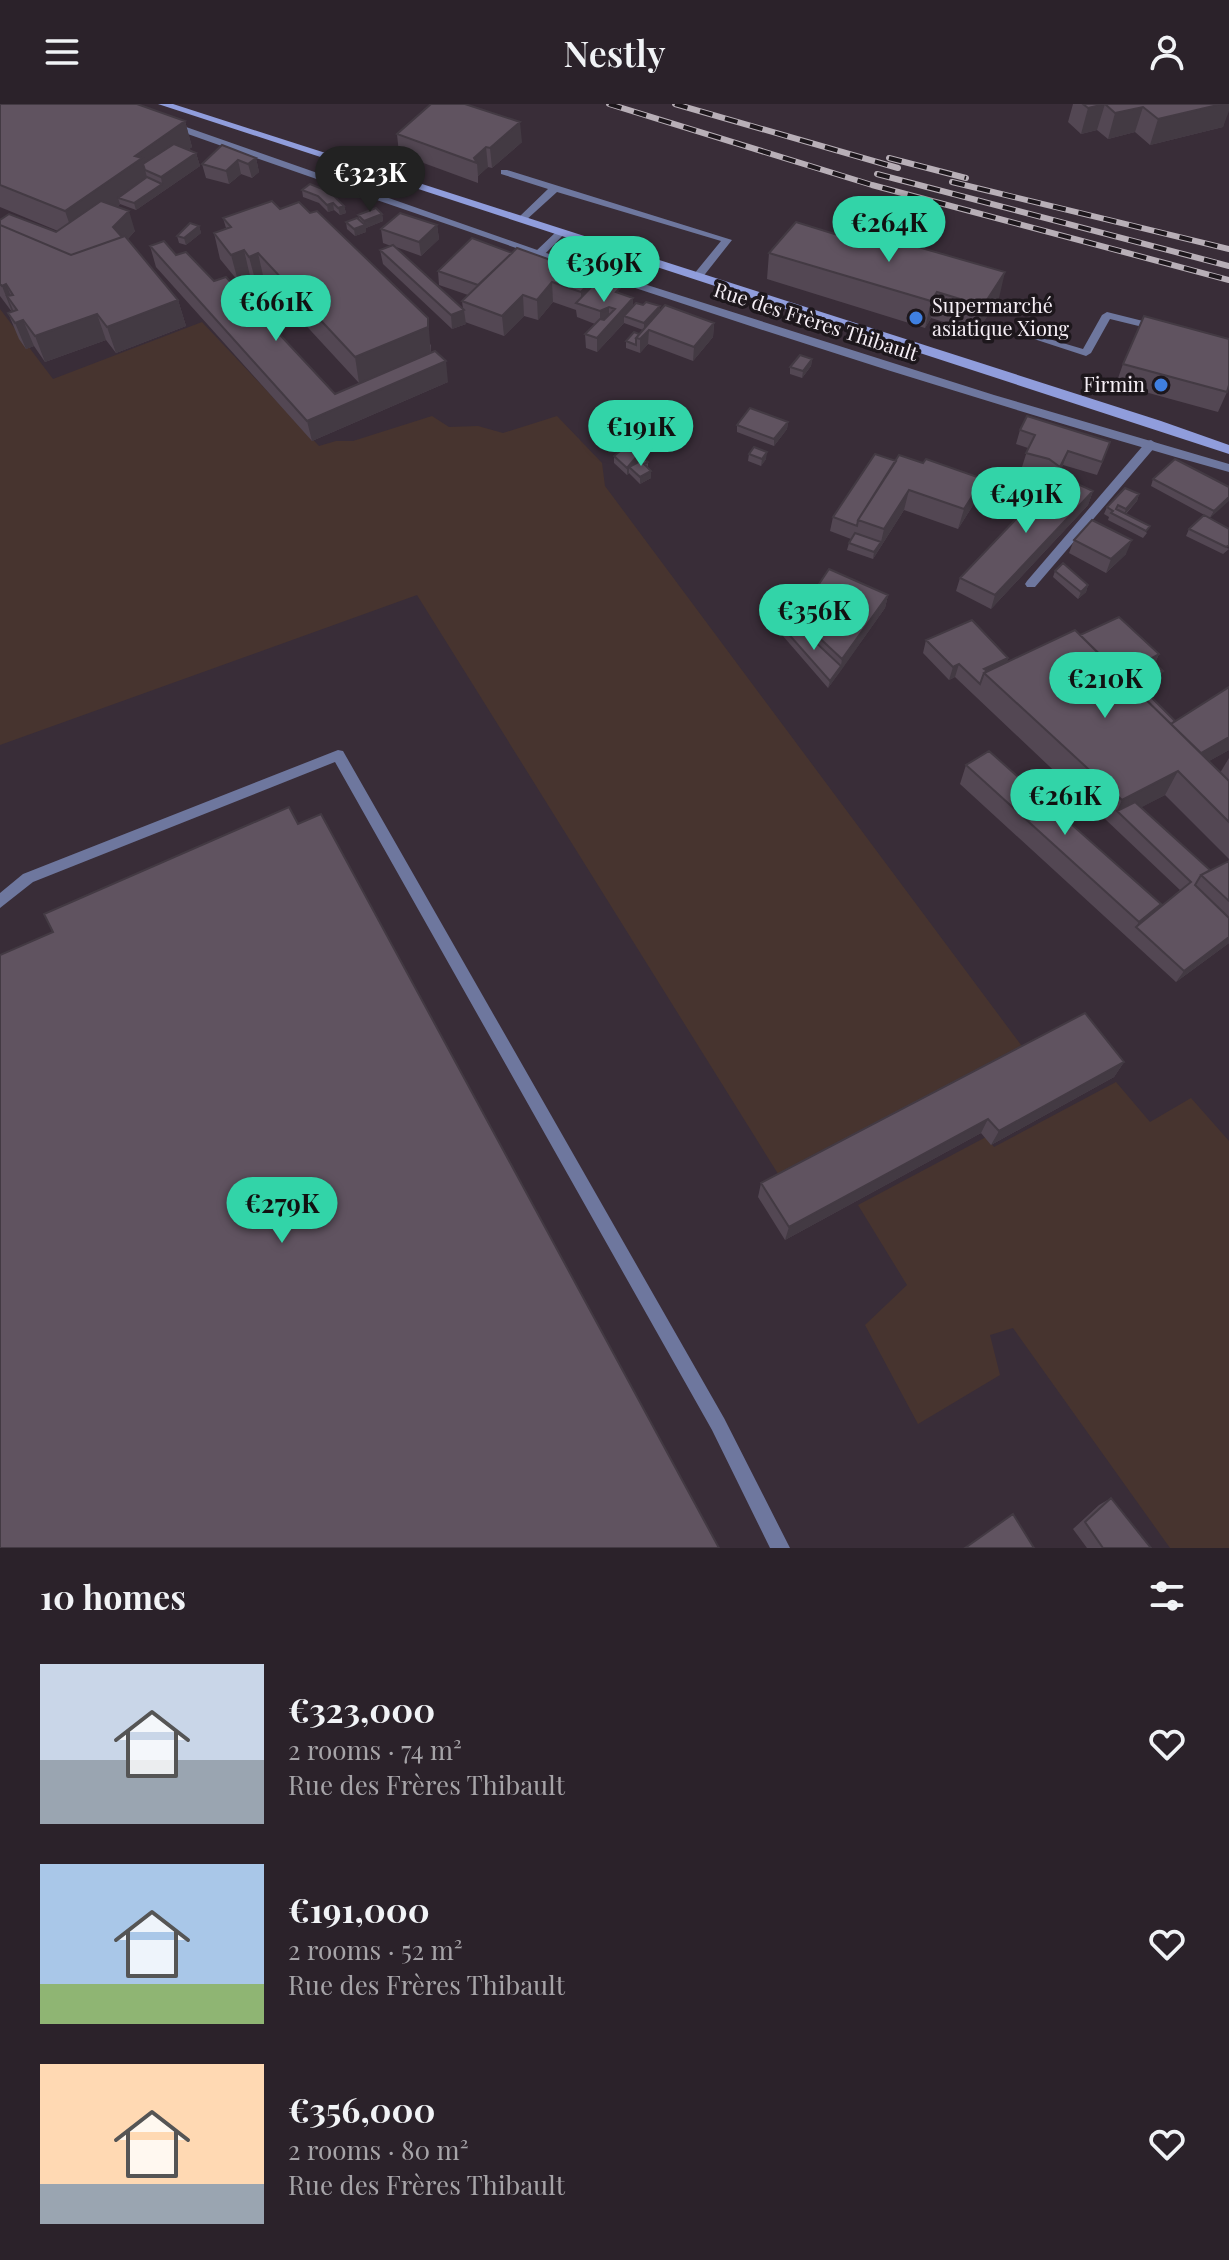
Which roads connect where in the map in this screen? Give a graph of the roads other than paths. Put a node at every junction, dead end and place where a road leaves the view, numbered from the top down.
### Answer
1 (163, 104) edge
2 (191, 104) edge
3 (155, 119) edge
4 (252, 131) junction
5 (323, 155) junction
6 (304, 170) junction
7 (504, 172) dead end
8 (555, 188) junction
9 (522, 219) junction
10 (561, 232) junction
11 (539, 254) junction
12 (698, 276) junction
13 (1168, 330) edge
14 (1039, 339) dead end
15 (1151, 444) junction
16 (1229, 449) edge
17 (1229, 468) edge
18 (1031, 584) dead end
19 (0, 902) edge
20 (780, 1548) edge

1 - 4 street, Rue des Frères Thibault
2 - 4 street, Rue des Frères Thibault
3 - 6 street, Rue des Frères Thibault
4 - 5 street, Rue des Frères Thibault
5 - 6 street
5 - 9 street, Rue des Frères Thibault
6 - 11 street, Rue des Frères Thibault
7 - 8 lane
8 - 9 lane
8 - 12 lane
9 - 10 street, Rue des Frères Thibault
10 - 11 lane
10 - 12 street, Rue des Frères Thibault
11 - 15 street, Rue des Frères Thibault
12 - 16 street, Rue des Frères Thibault
13 - 14 lane
15 - 17 street, Rue des Frères Thibault
15 - 18 lane
19 - 20 lane

